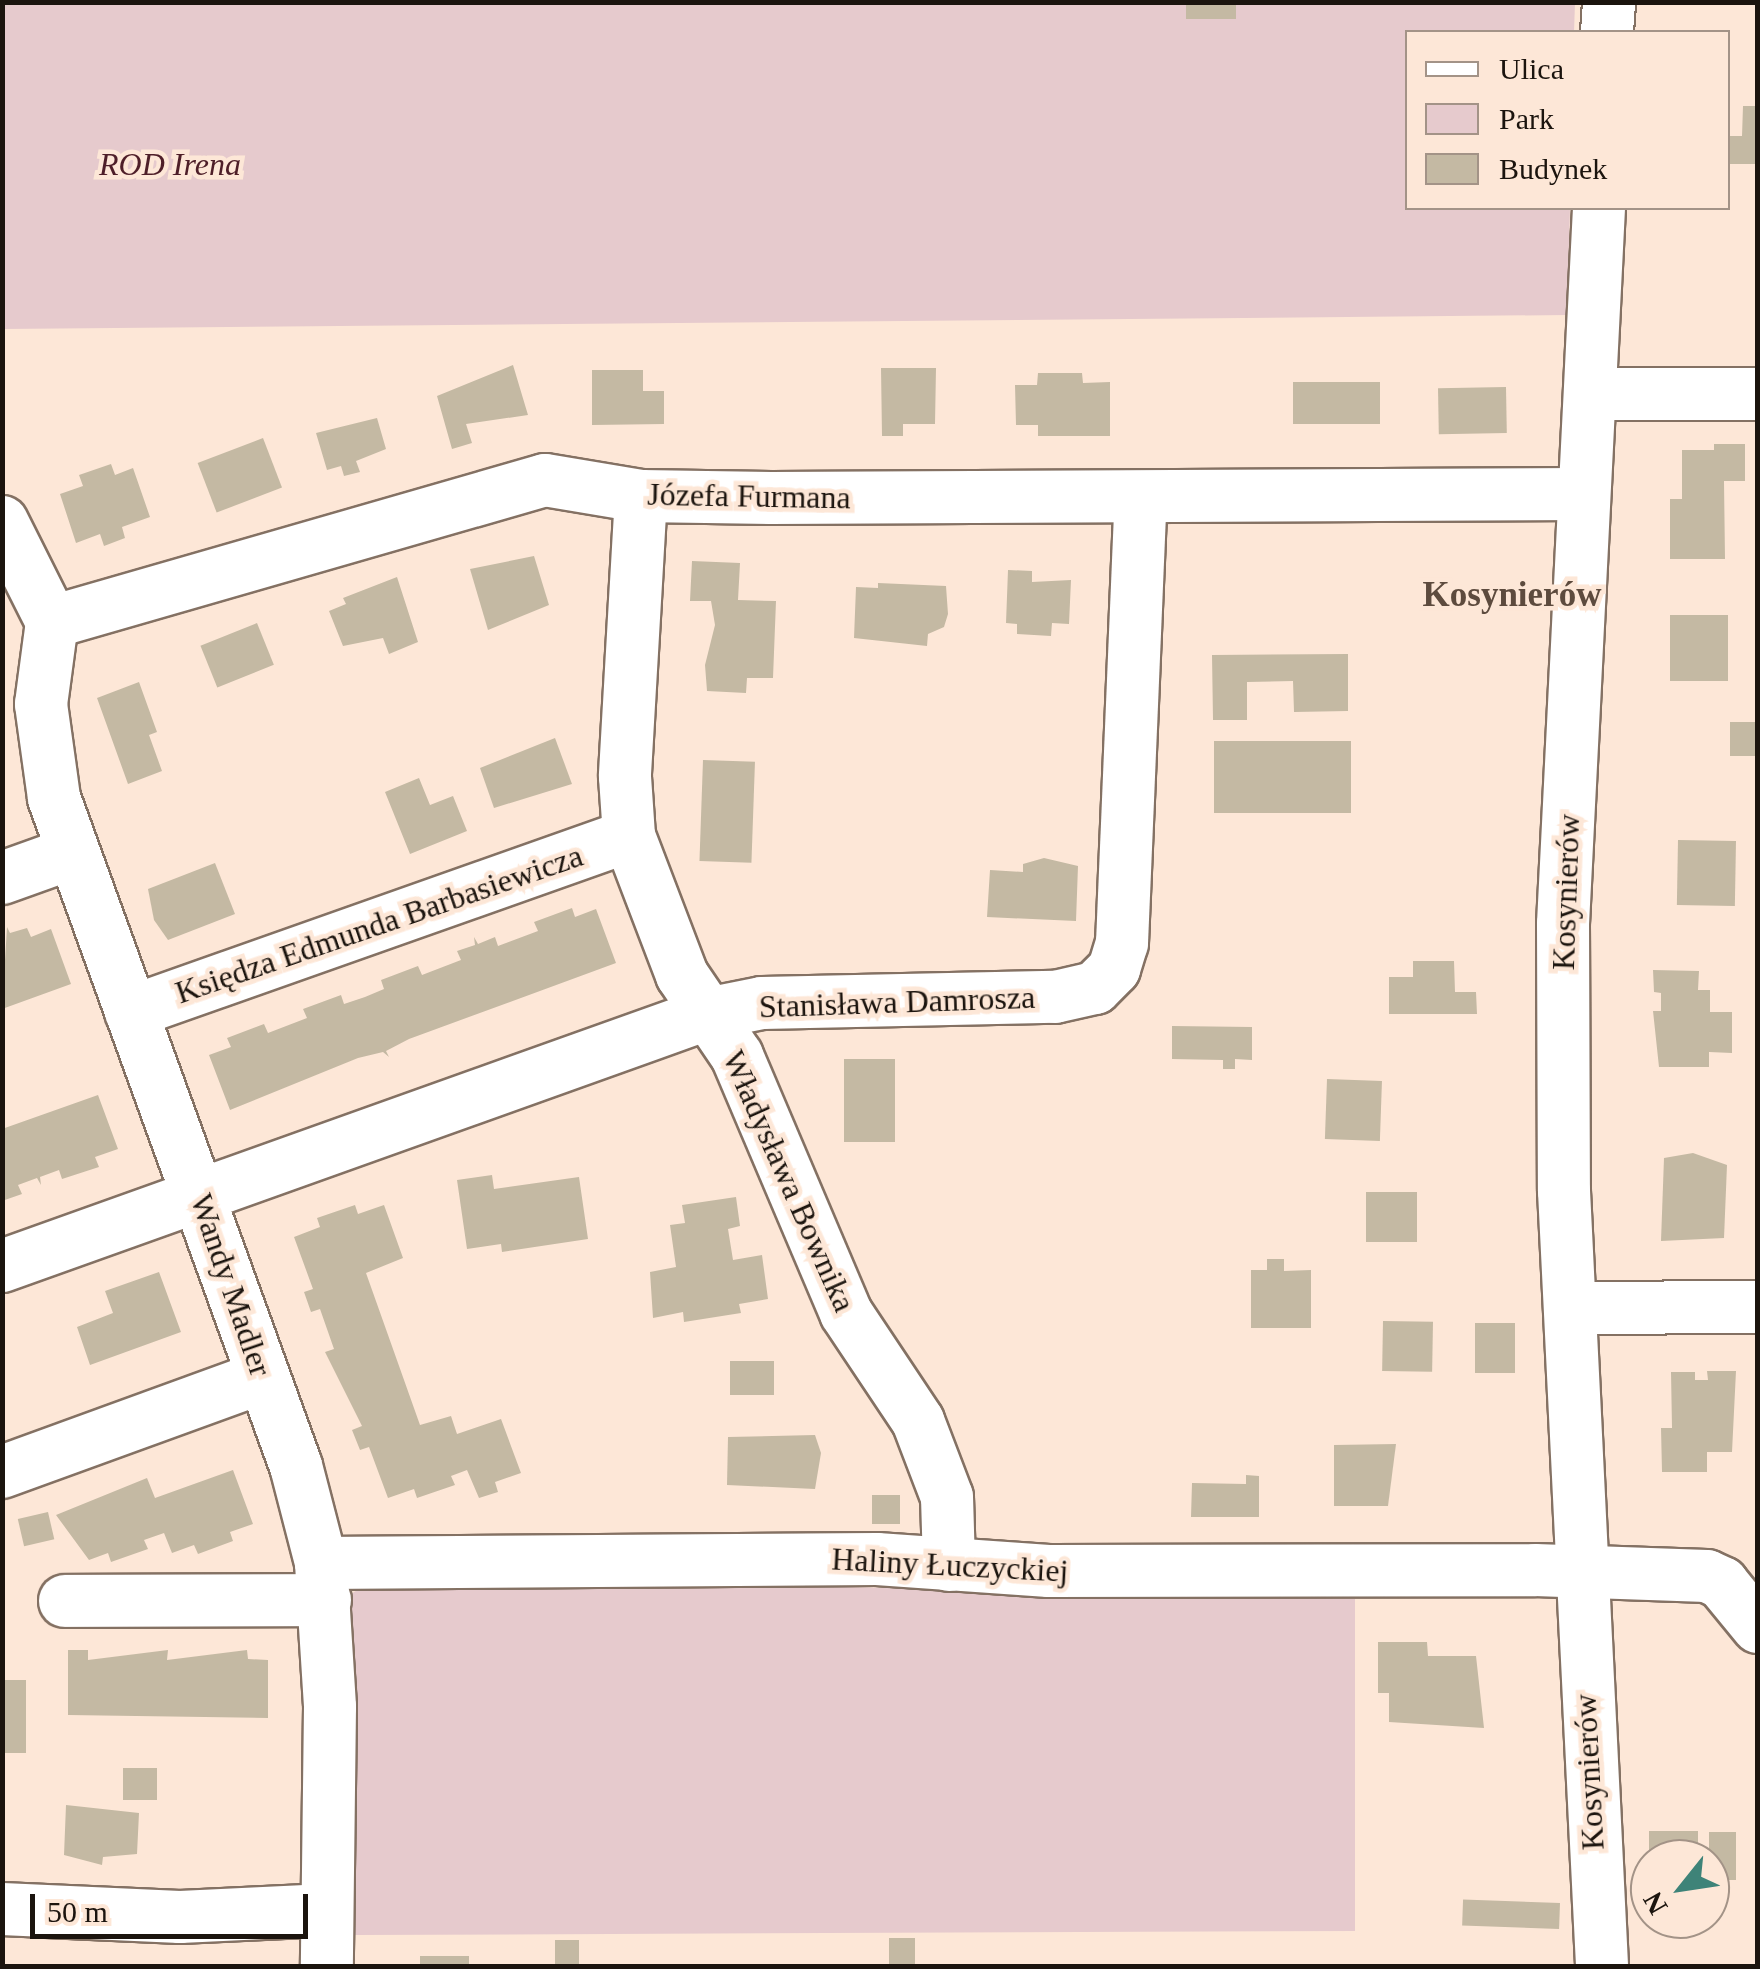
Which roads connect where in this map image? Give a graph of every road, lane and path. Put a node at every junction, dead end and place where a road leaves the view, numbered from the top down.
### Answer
1 (1609, 2) edge
2 (1608, 30) edge
3 (1599, 210) edge
4 (1590, 394) junction
5 (1758, 394) edge
6 (1582, 494) junction
7 (641, 496) junction
8 (1140, 498) junction
9 (2, 522) edge
10 (52, 622) junction
11 (628, 836) junction
12 (72, 853) junction
13 (2, 878) edge
14 (130, 1012) junction
15 (708, 1014) junction
16 (200, 1195) junction
17 (2, 1266) edge
18 (1758, 1307) edge
19 (1571, 1308) junction
20 (263, 1378) junction
21 (2, 1472) edge
22 (949, 1565) junction
23 (1578, 1576) junction
24 (323, 1582) junction
25 (65, 1601) dead end
26 (1758, 1627) edge
27 (2, 1908) edge
28 (326, 1910) junction
29 (327, 1966) edge
30 (1602, 1966) edge

1 - 2 street
3 - 4 street, Kosynierów
4 - 5 street
4 - 6 street, Kosynierów
6 - 8 street, Józefa Furmana
6 - 19 street, Kosynierów
7 - 8 street, Józefa Furmana
7 - 10 street, Józefa Furmana
7 - 11 street, Władysława Bownika
8 - 15 street, Stanisława Damrosza
9 - 10 street
10 - 12 street, Wandy Madler
11 - 14 street, Księdza Edmunda Barbasiewicza
11 - 15 street, Władysława Bownika
12 - 13 street
12 - 14 street, Wandy Madler
14 - 16 street, Wandy Madler
15 - 16 street, Stanisława Damrosza
15 - 22 street, Władysława Bownika
16 - 17 street, Stanisława Damrosza
16 - 20 street, Wandy Madler
18 - 19 street
19 - 23 street, Kosynierów
20 - 21 street
20 - 24 street, Wandy Madler
22 - 23 street, Haliny Łuczyckiej
22 - 24 street, Haliny Łuczyckiej
23 - 26 street
23 - 30 street, Kosynierów
24 - 25 street, Haliny Łuczyckiej
24 - 28 street, Wandy Madler
27 - 28 street
28 - 29 street, Wandy Madler

